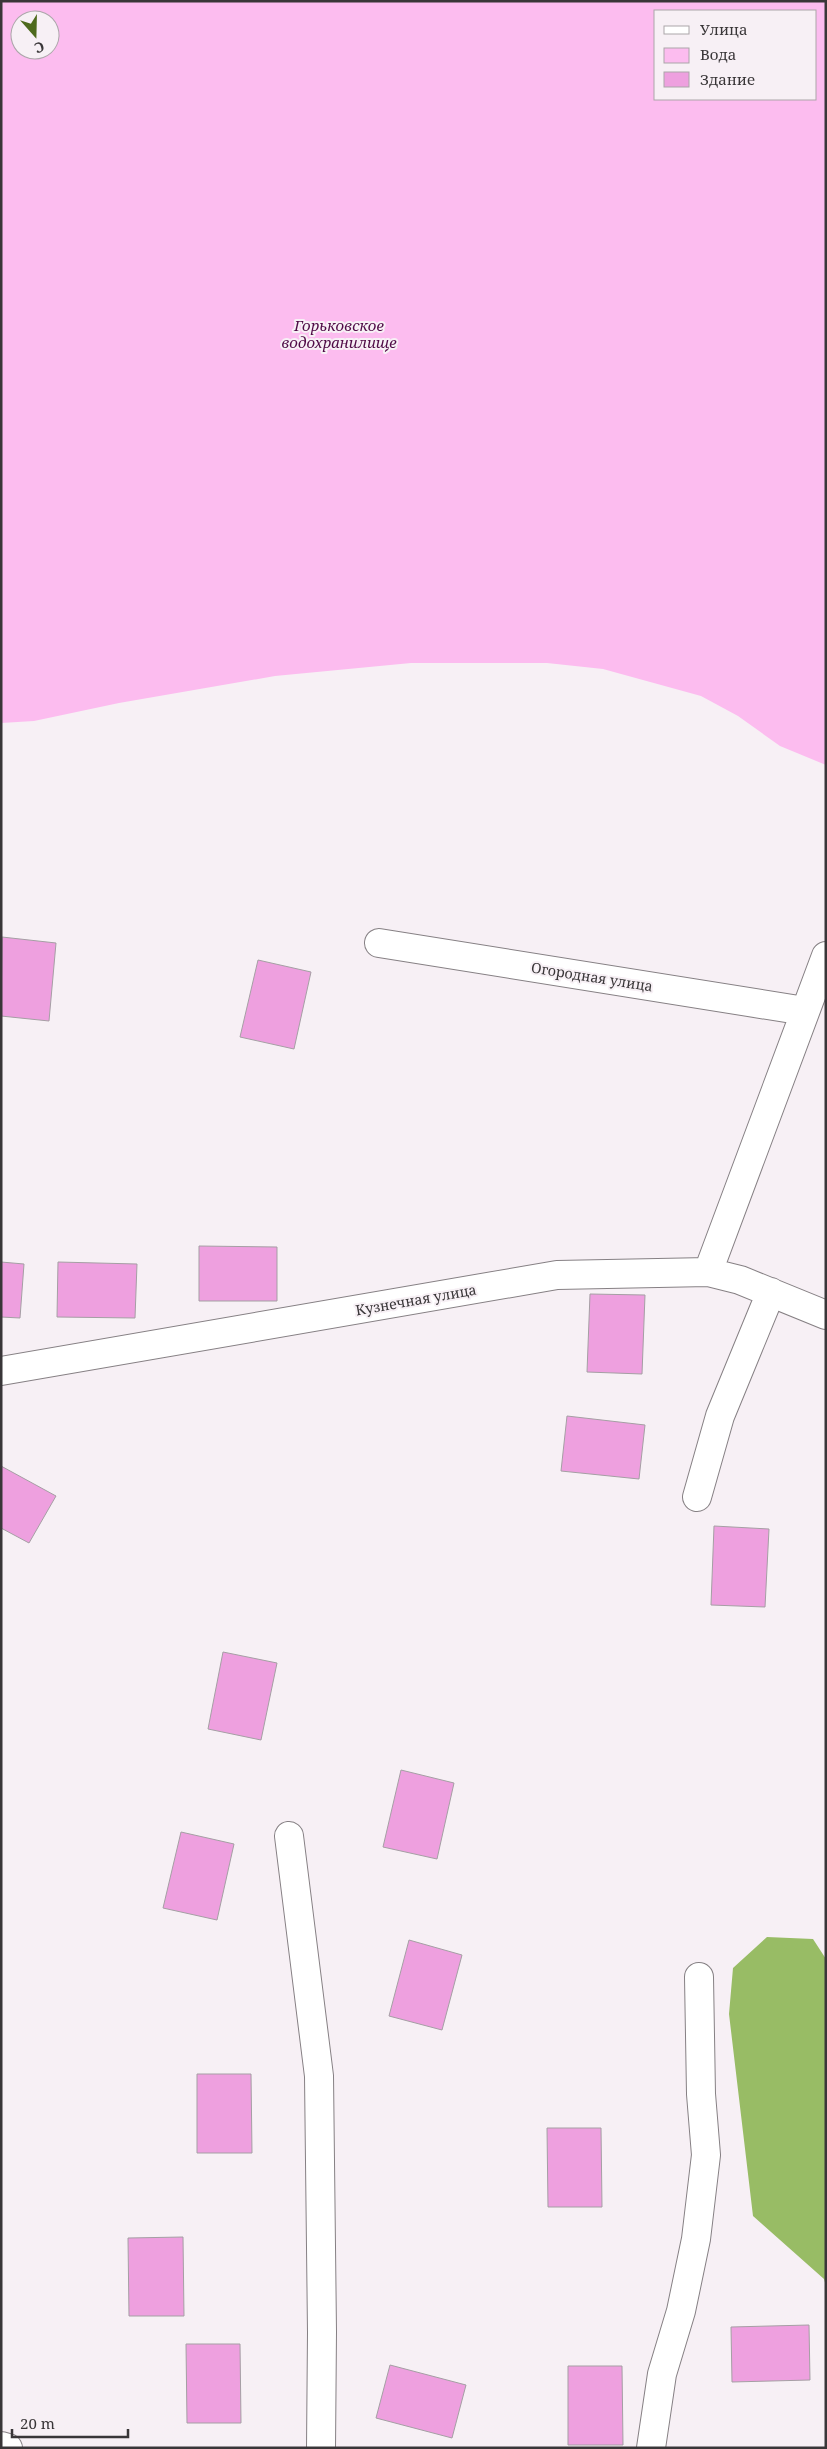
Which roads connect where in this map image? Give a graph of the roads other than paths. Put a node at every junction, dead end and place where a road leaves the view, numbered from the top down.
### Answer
1 (379, 943) dead end
2 (826, 956) edge
3 (805, 1011) junction
4 (708, 1272) junction
5 (772, 1292) junction
6 (826, 1316) edge
7 (1, 1371) edge
8 (697, 1497) dead end
9 (289, 1836) dead end
10 (699, 1977) dead end
11 (1, 2446) edge
12 (8, 2448) edge
13 (321, 2448) edge
14 (651, 2448) edge

1 - 3 street, Огородная улица
2 - 3 street
3 - 4 street
4 - 5 street, Кузнечная улица
4 - 7 street, Кузнечная улица
5 - 6 street, Кузнечная улица
5 - 8 street
9 - 13 street
10 - 14 street
11 - 12 street

